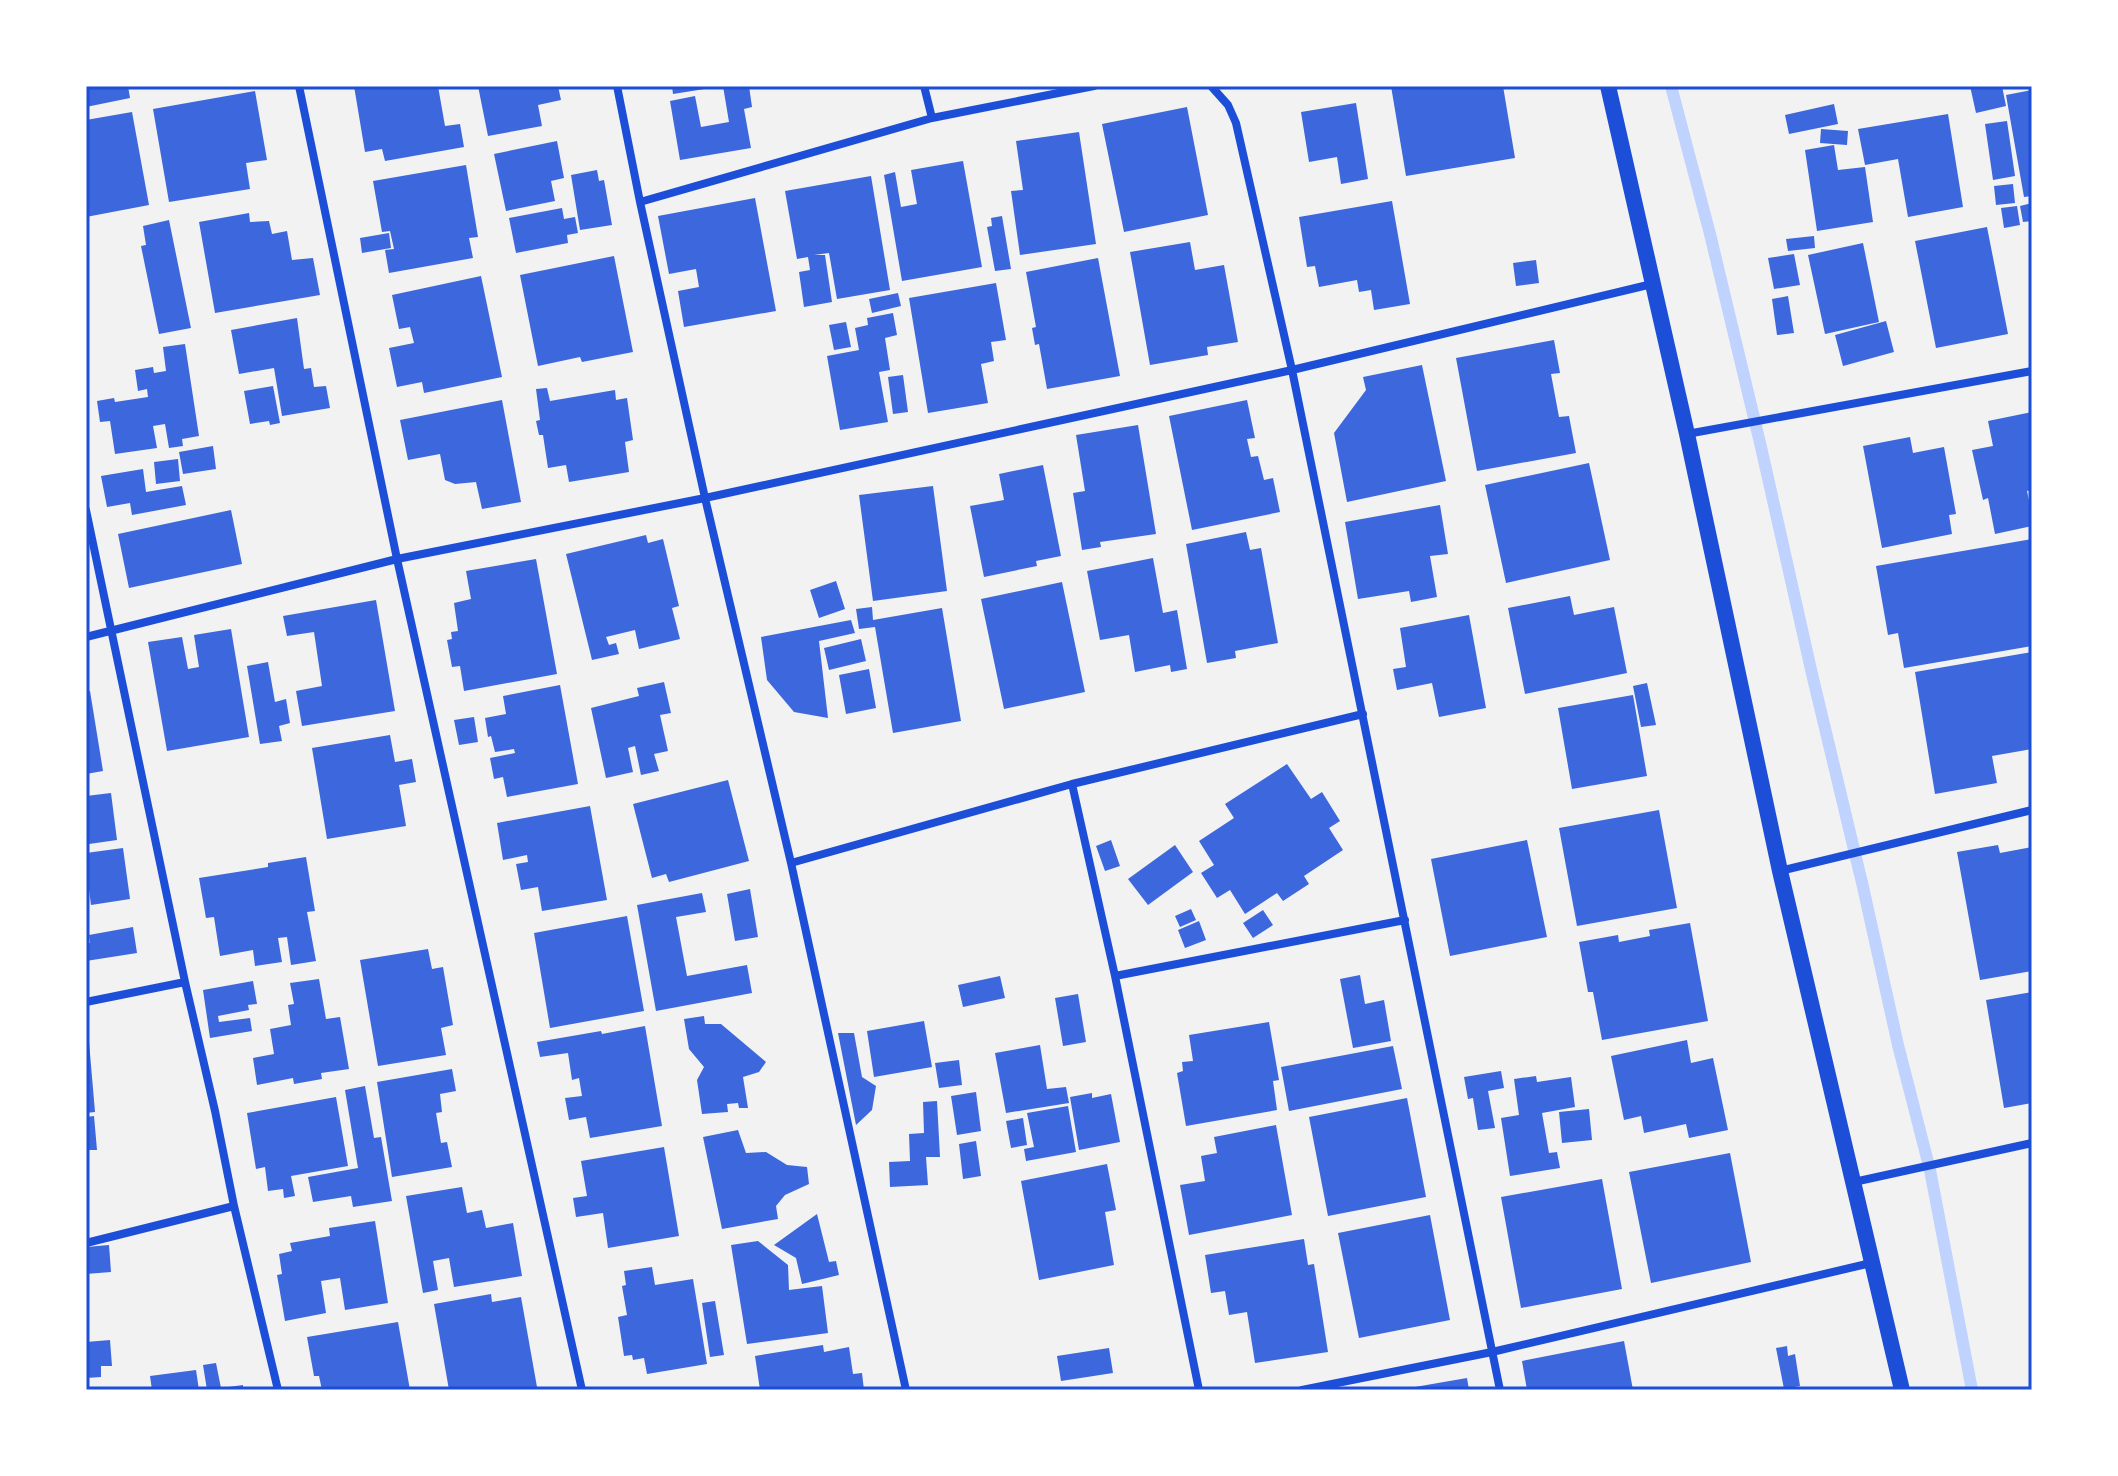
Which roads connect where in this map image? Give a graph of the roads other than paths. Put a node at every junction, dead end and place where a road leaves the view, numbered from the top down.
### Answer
1 (299, 86) edge
2 (617, 86) edge
3 (924, 86) edge
4 (1094, 86) edge
5 (1211, 86) edge
6 (1608, 86) edge
7 (932, 118) junction
8 (640, 202) junction
9 (1652, 284) junction
10 (1292, 370) junction
11 (2032, 371) edge
12 (1687, 434) junction
13 (705, 498) junction
14 (86, 510) edge
15 (397, 559) junction
16 (111, 632) junction
17 (86, 637) edge
18 (1363, 714) junction
19 (1072, 784) junction
20 (2032, 810) edge
21 (791, 863) junction
22 (1780, 871) junction
23 (1405, 920) junction
24 (1115, 976) junction
25 (185, 982) junction
26 (86, 1002) edge
27 (2032, 1143) edge
28 (1854, 1182) junction
29 (234, 1206) junction
30 (86, 1243) edge
31 (1872, 1263) junction
32 (1492, 1352) junction
33 (278, 1390) edge
34 (582, 1390) edge
35 (906, 1390) edge
36 (1199, 1390) edge
37 (1302, 1390) edge
38 (1500, 1390) edge
39 (1902, 1390) edge

1 - 15 street
2 - 8 street
3 - 7 street
4 - 7 street
5 - 10 street
6 - 9 main road
7 - 8 street
8 - 13 street
9 - 10 street
9 - 12 main road
10 - 13 street
10 - 18 street
11 - 12 street
12 - 22 main road
13 - 15 street
13 - 21 street
14 - 16 street
15 - 16 street
15 - 34 street
16 - 17 street
16 - 25 street
18 - 19 street
18 - 23 street
19 - 21 street
19 - 24 street
20 - 22 street
21 - 35 street
22 - 28 main road
23 - 24 street
23 - 32 street
24 - 36 street
25 - 26 street
25 - 29 street
27 - 28 street
28 - 31 main road
29 - 30 street
29 - 33 street
31 - 32 street
31 - 39 main road
32 - 37 street
32 - 38 street

